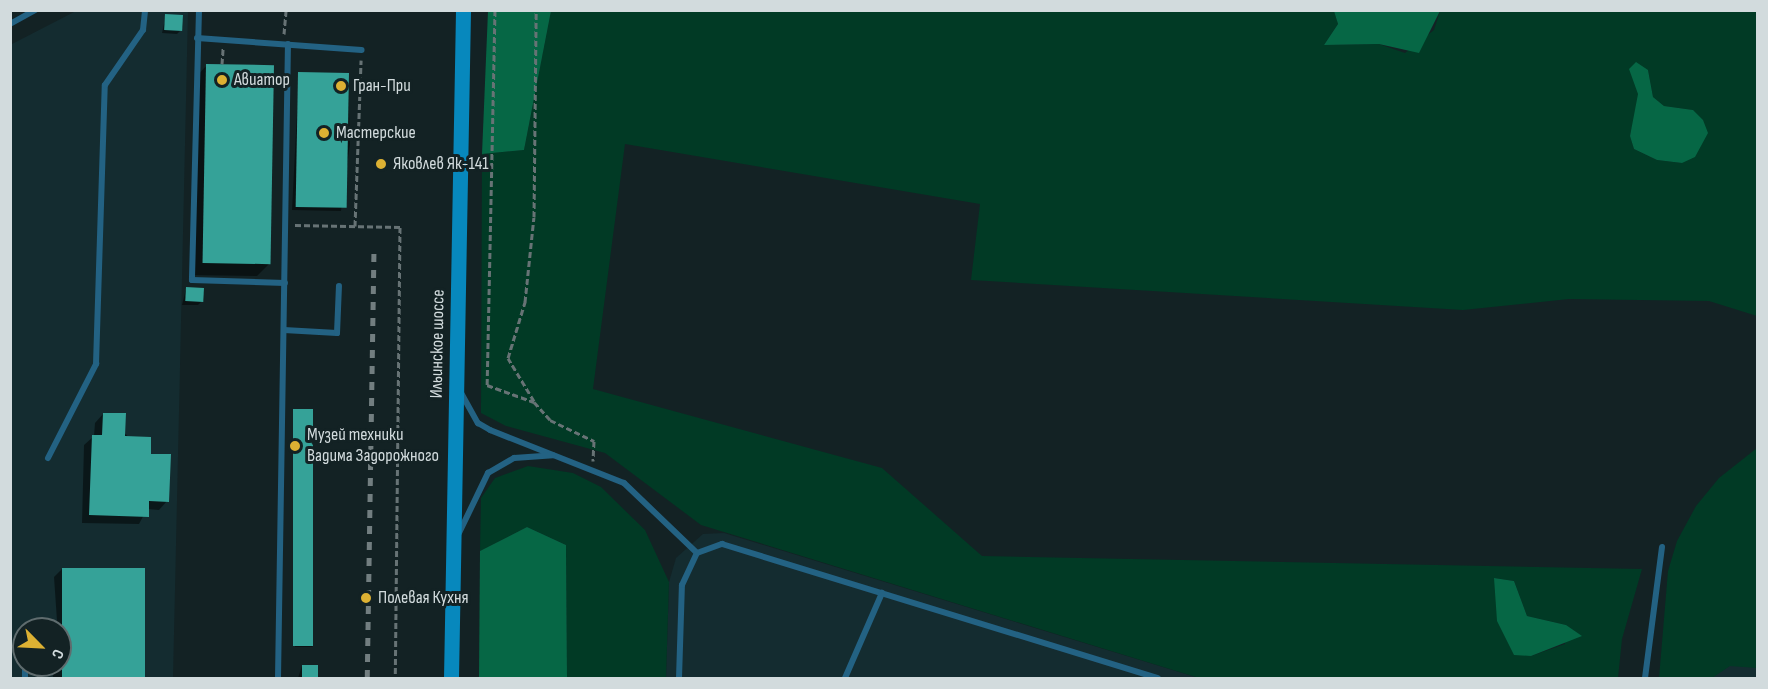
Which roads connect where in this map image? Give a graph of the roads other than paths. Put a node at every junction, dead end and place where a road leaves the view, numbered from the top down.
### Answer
1 (35, 10) edge
2 (145, 10) edge
3 (199, 10) edge
4 (464, 10) edge
5 (10, 24) edge
6 (197, 38) junction
7 (286, 45) junction
8 (362, 50) road end
9 (285, 283) junction
10 (339, 286) dead end
11 (284, 330) junction
12 (456, 383) junction
13 (559, 455) junction
14 (48, 458) dead end
15 (1662, 547) dead end
16 (453, 550) junction
17 (697, 553) junction
18 (882, 593) junction
19 (278, 678) edge
20 (451, 678) edge
21 (679, 678) edge
22 (845, 678) edge
23 (1158, 678) edge
24 (1644, 678) edge

1 - 5 lane
2 - 14 lane
3 - 6 lane
4 - 12 main road, Ильинское шоссе
6 - 7 lane
6 - 9 lane
7 - 8 lane
7 - 9 lane
9 - 11 lane
10 - 11 lane
11 - 19 lane
12 - 13 lane
12 - 16 main road, Ильинское шоссе
13 - 16 lane
13 - 17 lane
15 - 24 lane
16 - 20 main road, Ильинское шоссе
17 - 18 lane
17 - 21 lane
18 - 22 lane
18 - 23 lane

